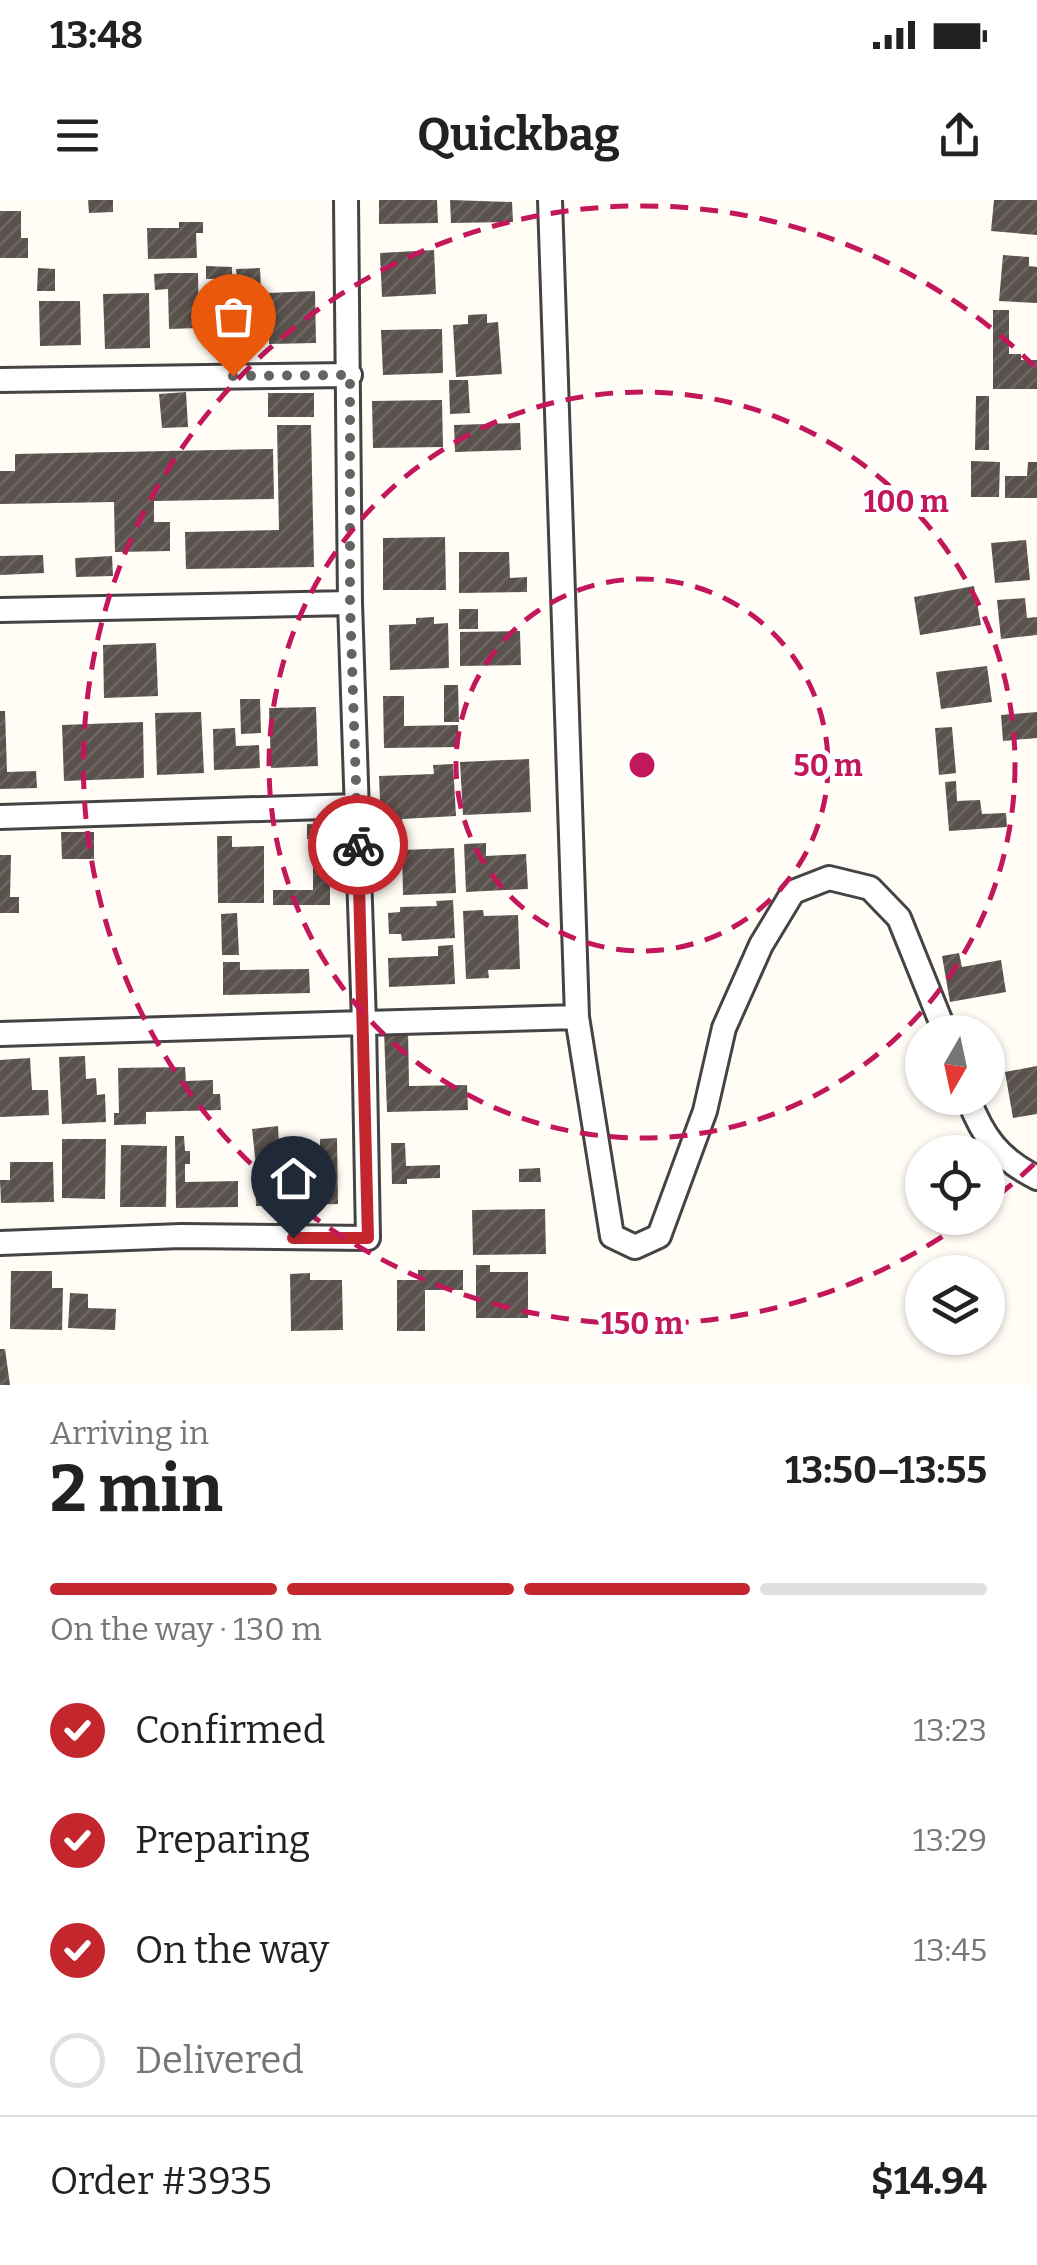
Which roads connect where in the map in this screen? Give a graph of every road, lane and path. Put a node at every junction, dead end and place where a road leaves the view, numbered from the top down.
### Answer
1 (346, 200) edge
2 (550, 200) edge
3 (350, 375) junction
4 (0, 380) edge
5 (350, 603) junction
6 (0, 610) edge
7 (357, 806) junction
8 (0, 817) edge
9 (938, 1015) edge
10 (577, 1018) junction
11 (364, 1022) junction
12 (0, 1034) edge
13 (975, 1115) edge
14 (1037, 1178) edge
15 (0, 1242) edge

1 - 3 street
2 - 10 street
3 - 4 street
3 - 5 street
5 - 6 street
5 - 7 street
7 - 8 street
7 - 11 street
9 - 10 street
10 - 11 street
11 - 12 street
11 - 15 street
13 - 14 street

